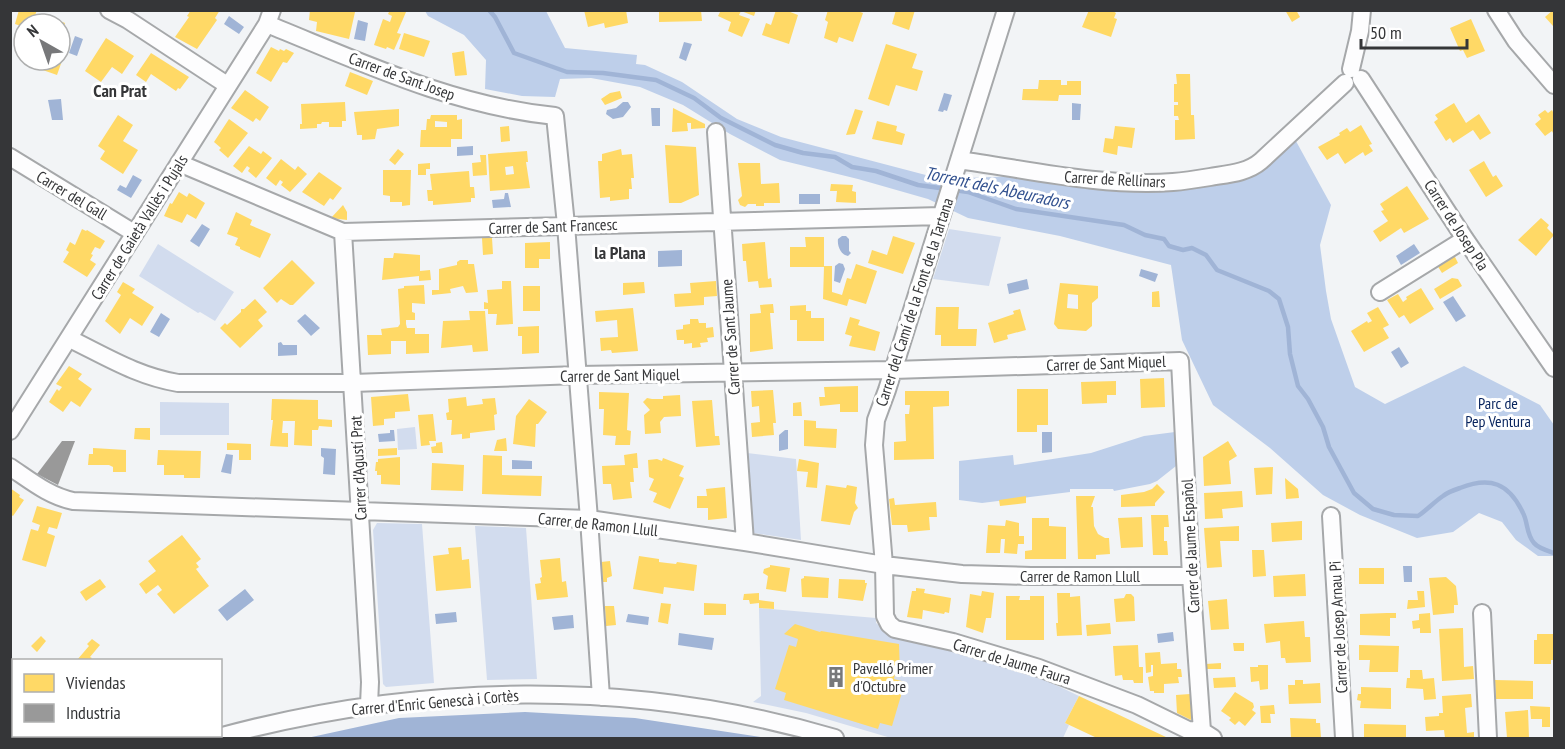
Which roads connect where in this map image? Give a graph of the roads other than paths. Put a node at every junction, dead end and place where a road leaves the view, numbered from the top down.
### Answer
1 (109, 10) edge
2 (1006, 10) edge
3 (1362, 10) edge
4 (1496, 10) edge
5 (270, 17) edge
6 (1353, 77) junction
7 (227, 85) junction
8 (1554, 86) edge
9 (716, 132) dead end
10 (10, 158) edge
11 (959, 160) junction
12 (179, 163) junction
13 (941, 216) junction
14 (722, 221) junction
15 (566, 225) junction
16 (343, 232) junction
17 (134, 233) junction
18 (1465, 239) junction
19 (1380, 292) dead end
20 (70, 339) junction
21 (1180, 361) joint
22 (1554, 368) edge
23 (893, 370) junction
24 (732, 373) junction
25 (578, 375) junction
26 (353, 383) junction
27 (10, 431) edge
28 (10, 467) edge
29 (360, 511) junction
30 (1331, 516) dead end
31 (589, 519) junction
32 (745, 542) junction
33 (884, 565) junction
34 (1191, 576) junction
35 (1482, 613) dead end
36 (601, 697) junction
37 (369, 705) junction
38 (1198, 734) edge
39 (222, 736) edge
40 (836, 738) edge
41 (1344, 738) edge
42 (1488, 738) edge

1 - 7 street
2 - 11 street, Carrer del Camí de la Font de la Tartana
3 - 6 street
4 - 8 street
5 - 7 street, Carrer de Gaietà Vallès i Pujals
5 - 15 street, Carrer de Sant Josep
6 - 11 street, Carrer de Rellinars
6 - 18 street, Carrer de Josep Pla
7 - 12 street, Carrer de Gaietà Vallès i Pujals
9 - 14 street, Carrer de Sant Jaume
10 - 17 street, Carrer del Gall
11 - 13 street, Carrer del Camí de la Font de la Tartana
12 - 16 street, Carrer de Sant Francesc
12 - 17 street, Carrer de Gaietà Vallès i Pujals
13 - 14 street, Carrer de Sant Francesc
13 - 23 street, Carrer del Camí de la Font de la Tartana
14 - 15 street, Carrer de Sant Francesc
14 - 24 street, Carrer de Sant Jaume
15 - 16 street, Carrer de Sant Francesc
15 - 25 street
16 - 26 street, Carrer d'Agustí Prat
17 - 20 street, Carrer de Gaietà Vallès i Pujals
18 - 19 street
18 - 22 street, Carrer de Josep Pla
20 - 26 street, Carrer de Sant Miquel
20 - 27 street, Carrer de Gaietà Vallès i Pujals
21 - 23 street, Carrer de Sant Miquel
21 - 34 street, Carrer de Jaume Español
23 - 24 street, Carrer de Sant Miquel
23 - 33 street, Carrer del Camí de la Font de la Tartana
24 - 25 street, Carrer de Sant Miquel
24 - 32 street, Carrer de Sant Jaume
25 - 26 street, Carrer de Sant Miquel
25 - 31 street
26 - 29 street, Carrer d'Agustí Prat
28 - 29 street, Carrer de Ramon Llull
29 - 31 street, Carrer de Ramon Llull
29 - 37 street, Carrer d'Agustí Prat
30 - 41 street, Carrer de Josep Arnau Pi
31 - 32 street, Carrer de Ramon Llull
31 - 36 street
32 - 33 street, Carrer de Ramon Llull
33 - 34 street, Carrer de Ramon Llull
33 - 38 street, Carrer de Jaume Faura
34 - 38 street, Carrer de Jaume Español
35 - 42 street
36 - 37 street, Carrer d'Enric Genescà i Cortès
36 - 40 street, Carrer d'Enric Genescà i Cortès
37 - 39 street, Carrer d'Enric Genescà i Cortès

